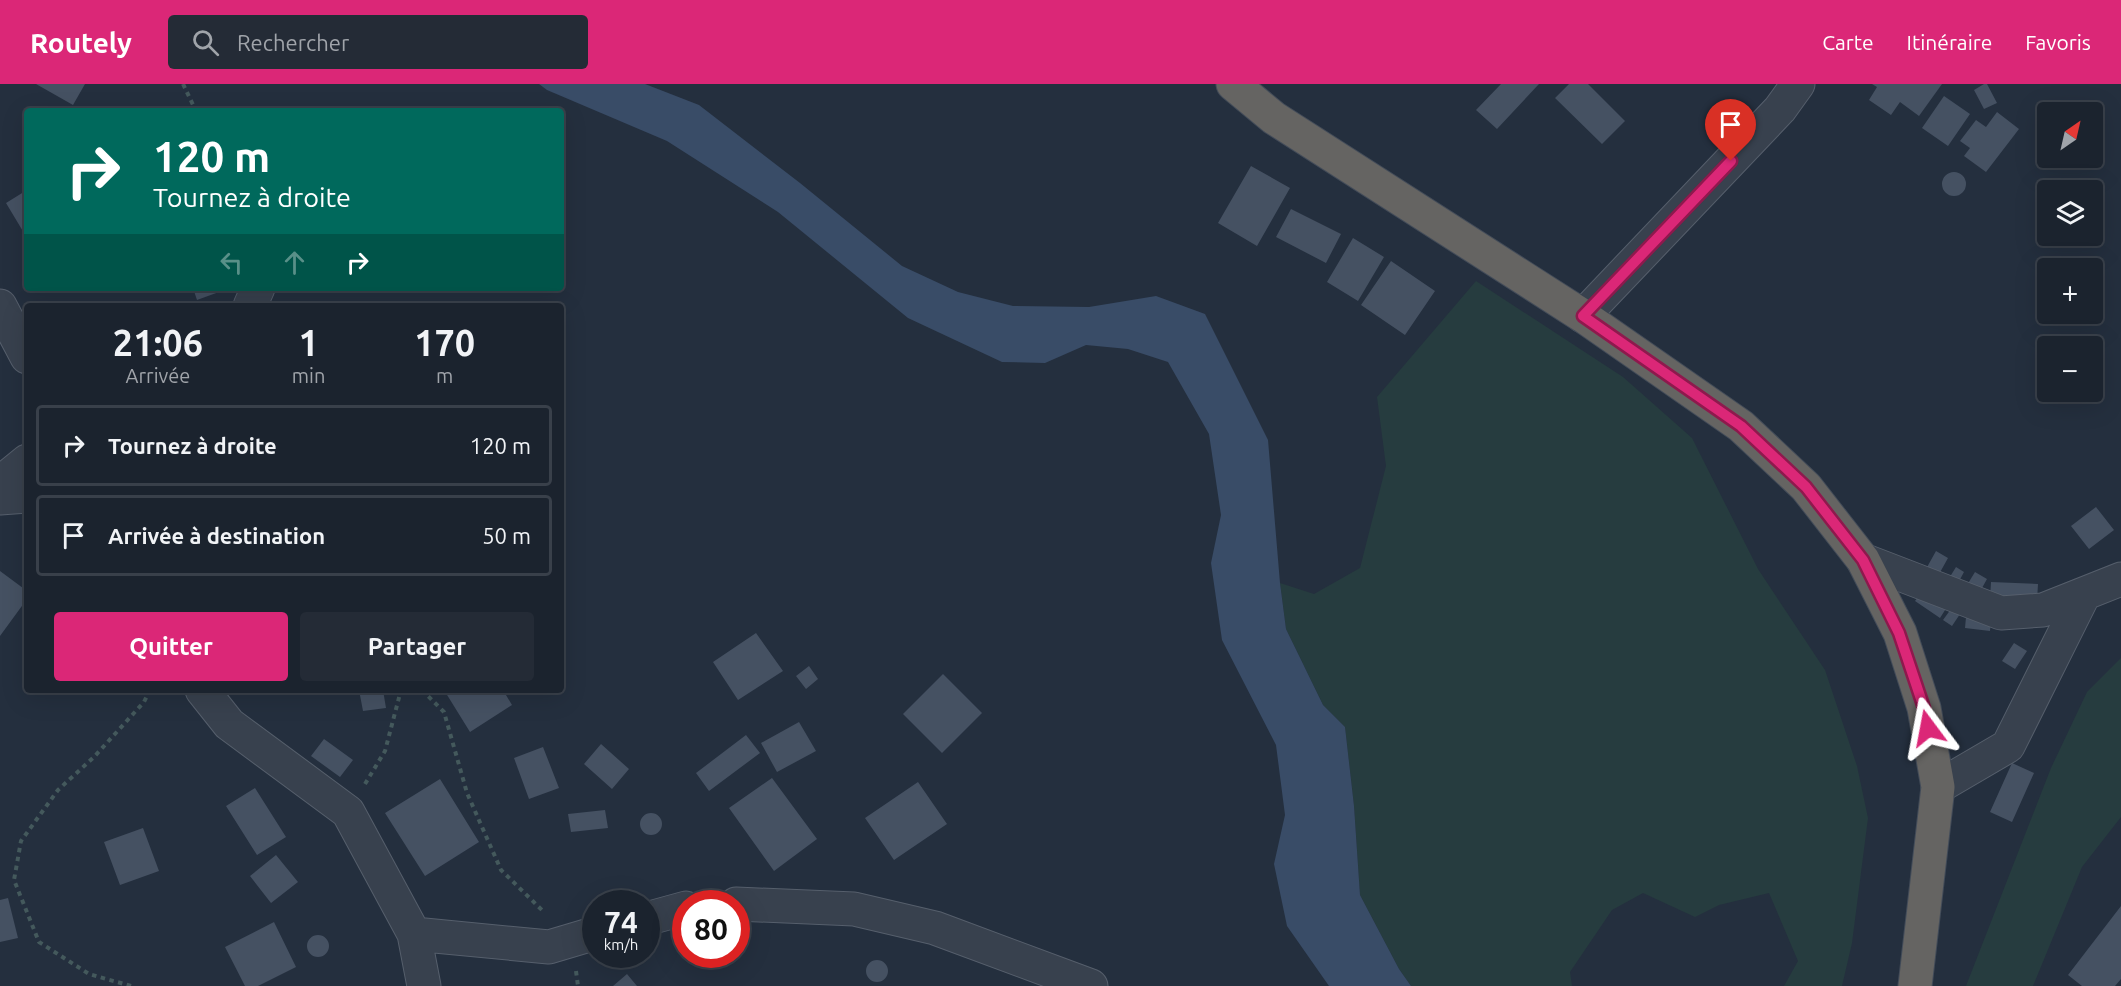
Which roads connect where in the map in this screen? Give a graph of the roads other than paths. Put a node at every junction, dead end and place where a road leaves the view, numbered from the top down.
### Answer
1 (1233, 84) edge
2 (1798, 84) edge
3 (0, 306) edge
4 (1583, 316) junction
5 (24, 351) edge
6 (24, 463) edge
7 (0, 483) edge
8 (24, 496) edge
9 (0, 498) edge
10 (1863, 560) junction
11 (2121, 579) edge
12 (2084, 594) junction
13 (204, 693) edge
14 (1938, 788) junction
15 (750, 905) edge
16 (414, 934) junction
17 (582, 938) edge
18 (424, 986) edge
19 (1091, 986) edge
20 (1915, 986) edge

1 - 4 highway
2 - 4 street
3 - 5 street
4 - 10 highway
6 - 7 street
8 - 9 street
10 - 12 street
10 - 14 highway
11 - 12 street
12 - 14 street
13 - 16 street
14 - 20 highway
15 - 19 street
16 - 17 street
16 - 18 street

